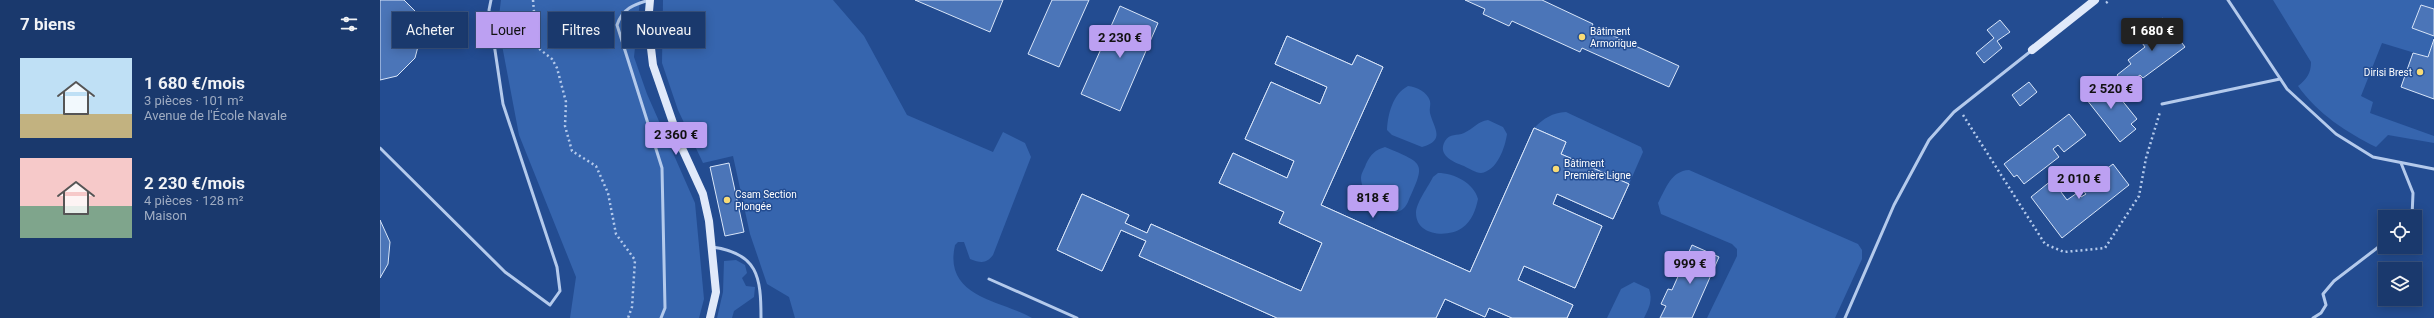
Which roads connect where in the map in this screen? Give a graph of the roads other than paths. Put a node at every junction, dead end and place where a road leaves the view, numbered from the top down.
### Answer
1 (490, 0) edge
2 (650, 0) edge
3 (2095, 0) edge
4 (2228, 0) edge
5 (2032, 50) joint
6 (2280, 80) junction
7 (2162, 104) road end
8 (380, 148) edge
9 (2401, 162) junction
10 (2434, 169) edge
11 (2412, 210) edge
12 (2378, 247) edge
13 (712, 248) junction
14 (989, 279) dead end
15 (661, 318) edge
16 (710, 318) edge
17 (761, 318) edge
18 (1077, 318) edge
19 (1845, 318) edge
20 (2313, 318) edge

1 - 8 lane
2 - 13 street
2 - 15 lane
3 - 5 street
4 - 6 lane
5 - 19 lane
6 - 7 lane
6 - 9 lane
9 - 10 lane
9 - 11 lane
12 - 20 lane
13 - 16 street
13 - 17 lane
14 - 18 lane

